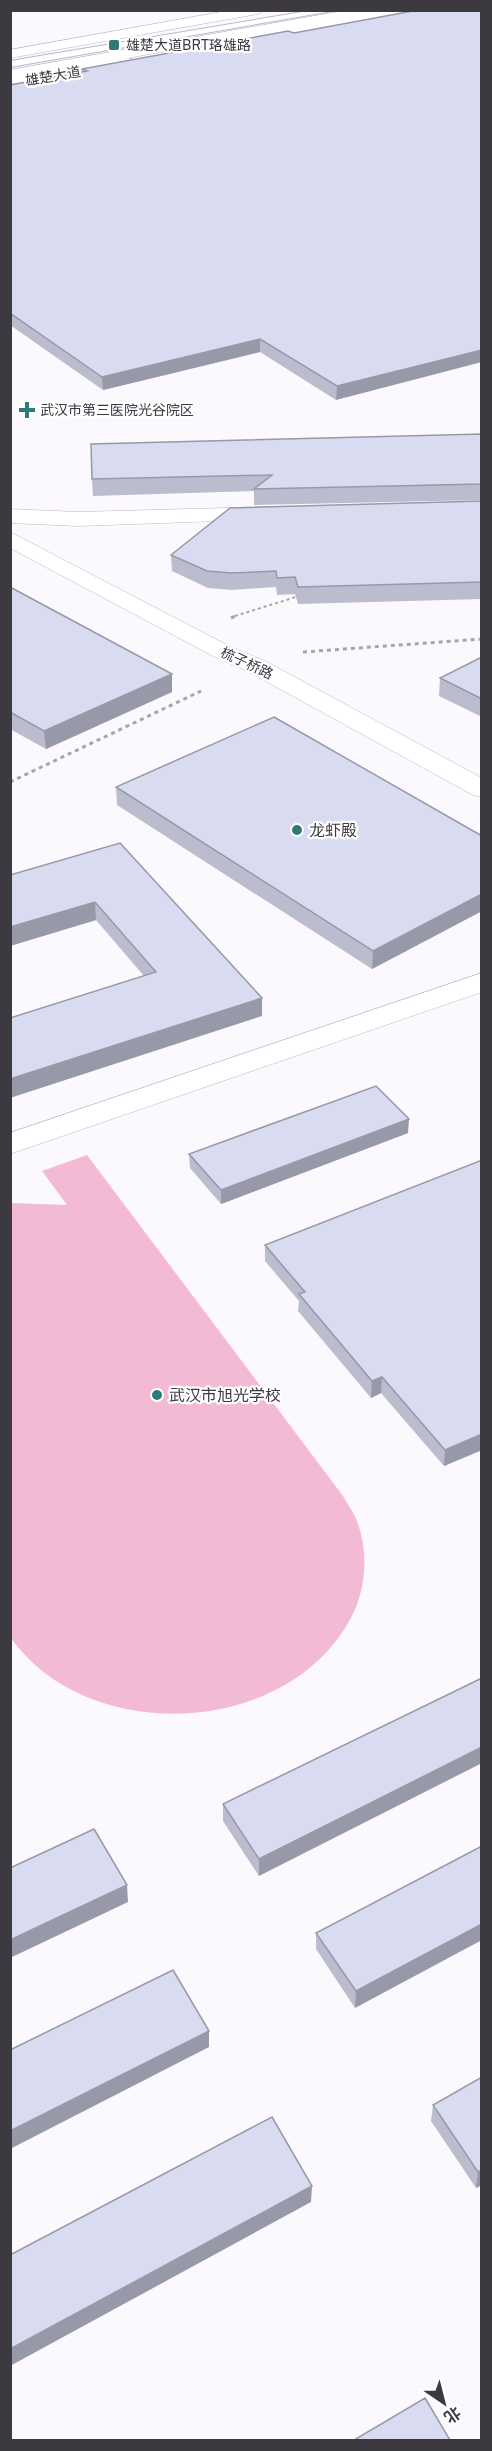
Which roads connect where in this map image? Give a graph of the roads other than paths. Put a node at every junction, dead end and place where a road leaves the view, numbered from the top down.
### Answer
1 (258, 10) edge
2 (301, 10) edge
3 (334, 10) edge
4 (357, 10) edge
5 (374, 10) edge
6 (413, 10) edge
7 (239, 12) edge
8 (10, 54) edge
9 (10, 63) edge
10 (10, 73) edge
11 (10, 83) edge
12 (10, 516) edge
13 (10, 539) edge
14 (10, 559) edge
15 (56, 564) junction
16 (482, 789) edge
17 (482, 805) edge
18 (482, 968) edge
19 (482, 982) edge
20 (10, 1129) edge
21 (10, 1144) edge

1 - 7 main road, 雄楚大道
2 - 9 main road
3 - 9 lane
4 - 10 lane
5 - 10 main road
6 - 11 main road, 雄楚大道
7 - 8 main road, 雄楚大道
12 - 15 main road
13 - 15 main road, 梳子桥路
14 - 17 main road, 梳子桥路
15 - 16 main road, 梳子桥路
18 - 20 main road
19 - 21 main road

